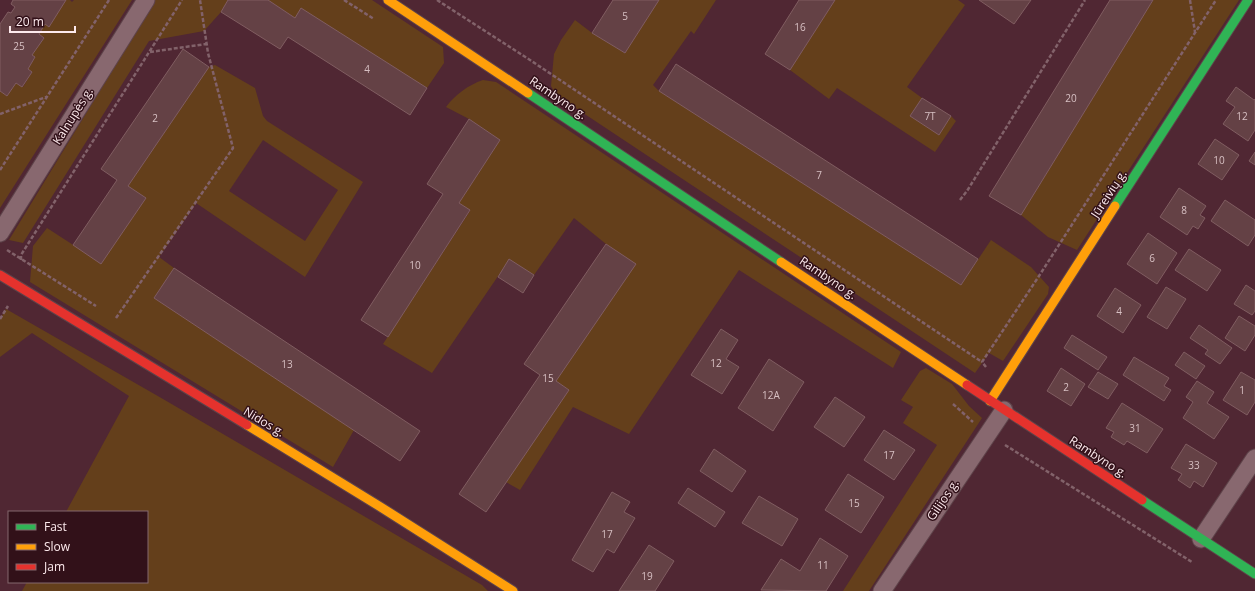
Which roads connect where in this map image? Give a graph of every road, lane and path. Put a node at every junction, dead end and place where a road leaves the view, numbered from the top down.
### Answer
1 (109, 0) edge
2 (146, 0) edge
3 (182, 0) edge
4 (200, 0) edge
5 (388, 0) edge
6 (437, 0) edge
7 (1085, 0) edge
8 (1190, 0) edge
9 (1216, 0) edge
10 (1248, 0) edge
11 (1196, 32) junction
12 (206, 44) junction
13 (150, 52) junction
14 (46, 98) junction
15 (0, 114) edge
16 (0, 170) edge
17 (960, 200) dead end
18 (0, 232) edge
19 (0, 276) edge
20 (20, 288) junction
21 (0, 318) edge
22 (116, 318) dead end
23 (982, 362) junction
24 (1001, 383) junction
25 (997, 405) junction
26 (1255, 458) edge
27 (1201, 539) junction
28 (1255, 574) edge
29 (513, 591) edge
30 (882, 591) edge

1 - 14 path
2 - 18 street, Kalnupės g.
3 - 13 path
4 - 12 path
5 - 25 street, Rambyno g.
6 - 23 path
7 - 17 path
8 - 11 path
9 - 11 path
10 - 24 street, Jūreivių g.
11 - 23 path
12 - 13 path
12 - 22 path
13 - 20 path
14 - 15 path
14 - 16 path
19 - 20 street, Nidos g.
20 - 21 path
20 - 29 street, Nidos g.
23 - 24 path
24 - 25 street, Jūreivių g.
25 - 27 street, Rambyno g.
25 - 30 street, Gilijos g.
26 - 27 street
27 - 28 street, Rambyno g.

